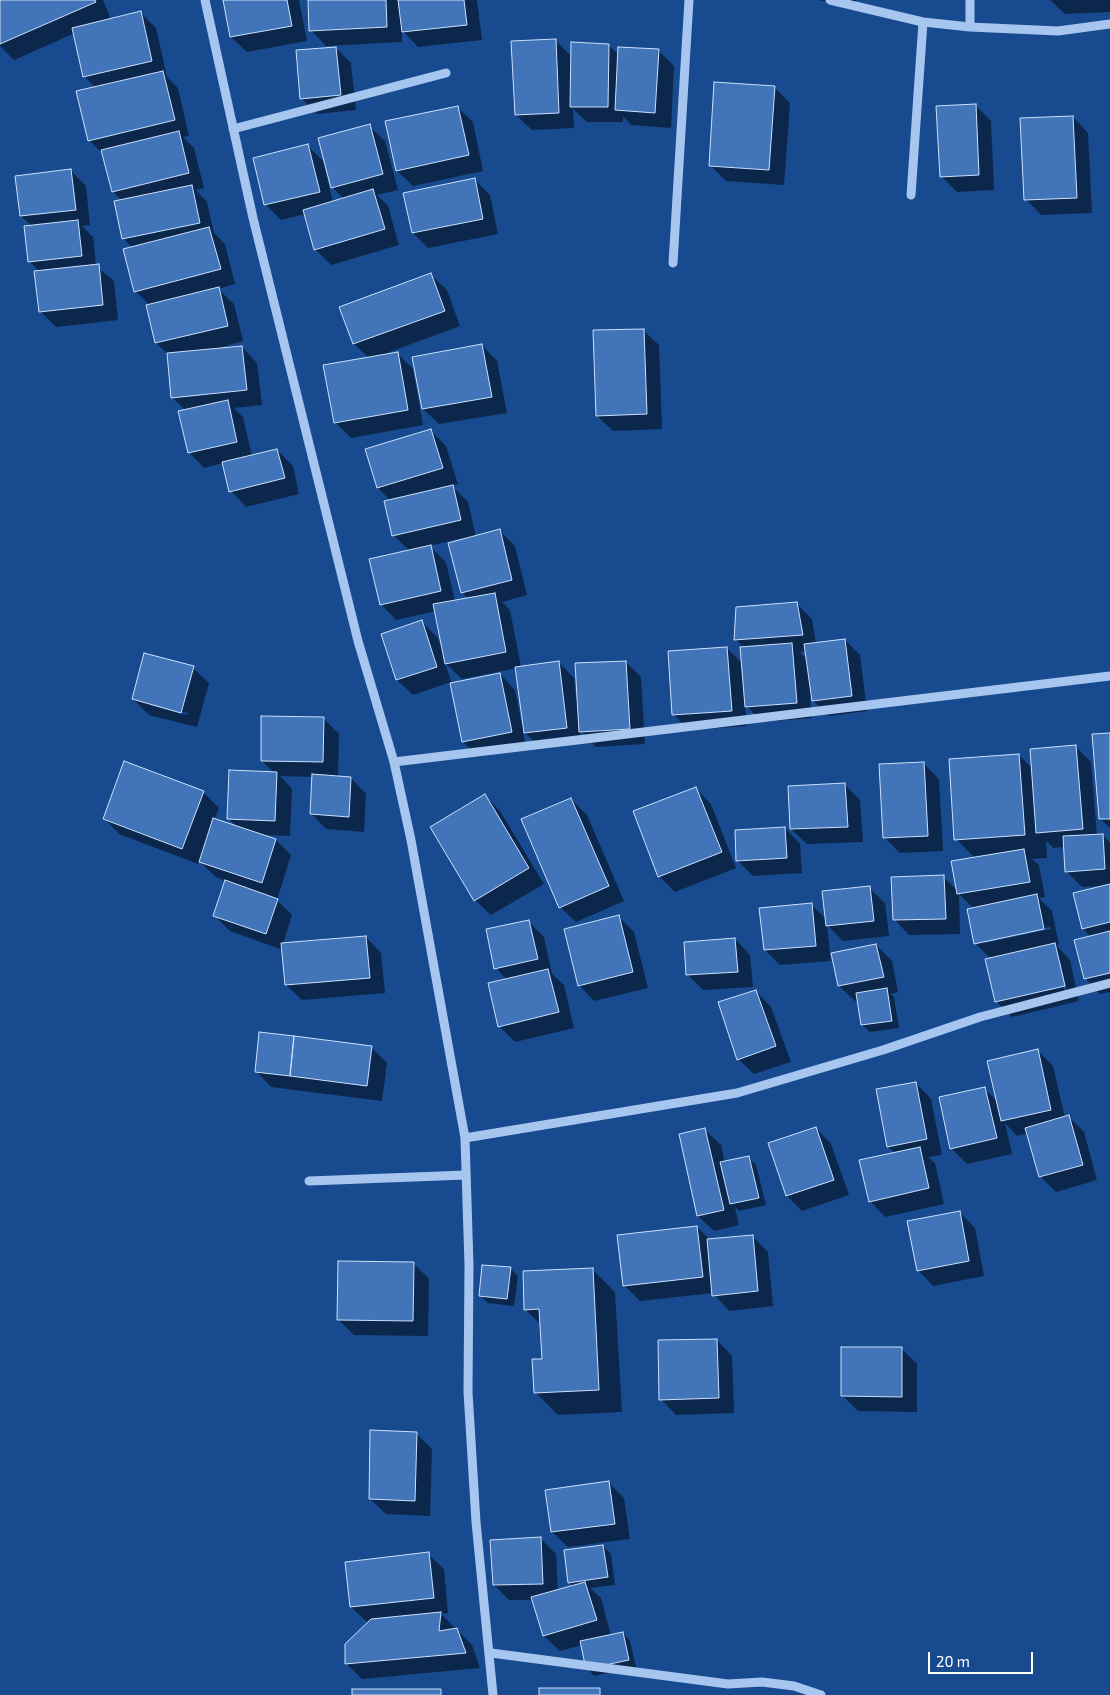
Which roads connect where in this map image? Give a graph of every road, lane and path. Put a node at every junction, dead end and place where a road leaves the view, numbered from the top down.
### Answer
1 (205, 0) edge
2 (689, 0) edge
3 (830, 0) edge
4 (970, 0) edge
5 (923, 22) junction
6 (1110, 24) edge
7 (970, 27) junction
8 (446, 73) dead end
9 (233, 129) junction
10 (911, 194) dead end
11 (673, 263) dead end
12 (1110, 676) edge
13 (394, 762) junction
14 (1110, 983) edge
15 (465, 1138) junction
16 (466, 1175) junction
17 (309, 1181) dead end
18 (491, 1653) junction
19 (493, 1695) edge
20 (821, 1695) edge

1 - 9 street
2 - 11 street
3 - 5 street
4 - 7 street
5 - 7 street
5 - 10 street
6 - 7 street
8 - 9 street
9 - 13 street
12 - 13 street
13 - 15 street
14 - 15 street
15 - 16 street
16 - 17 street
16 - 18 street
18 - 19 street
18 - 20 street

